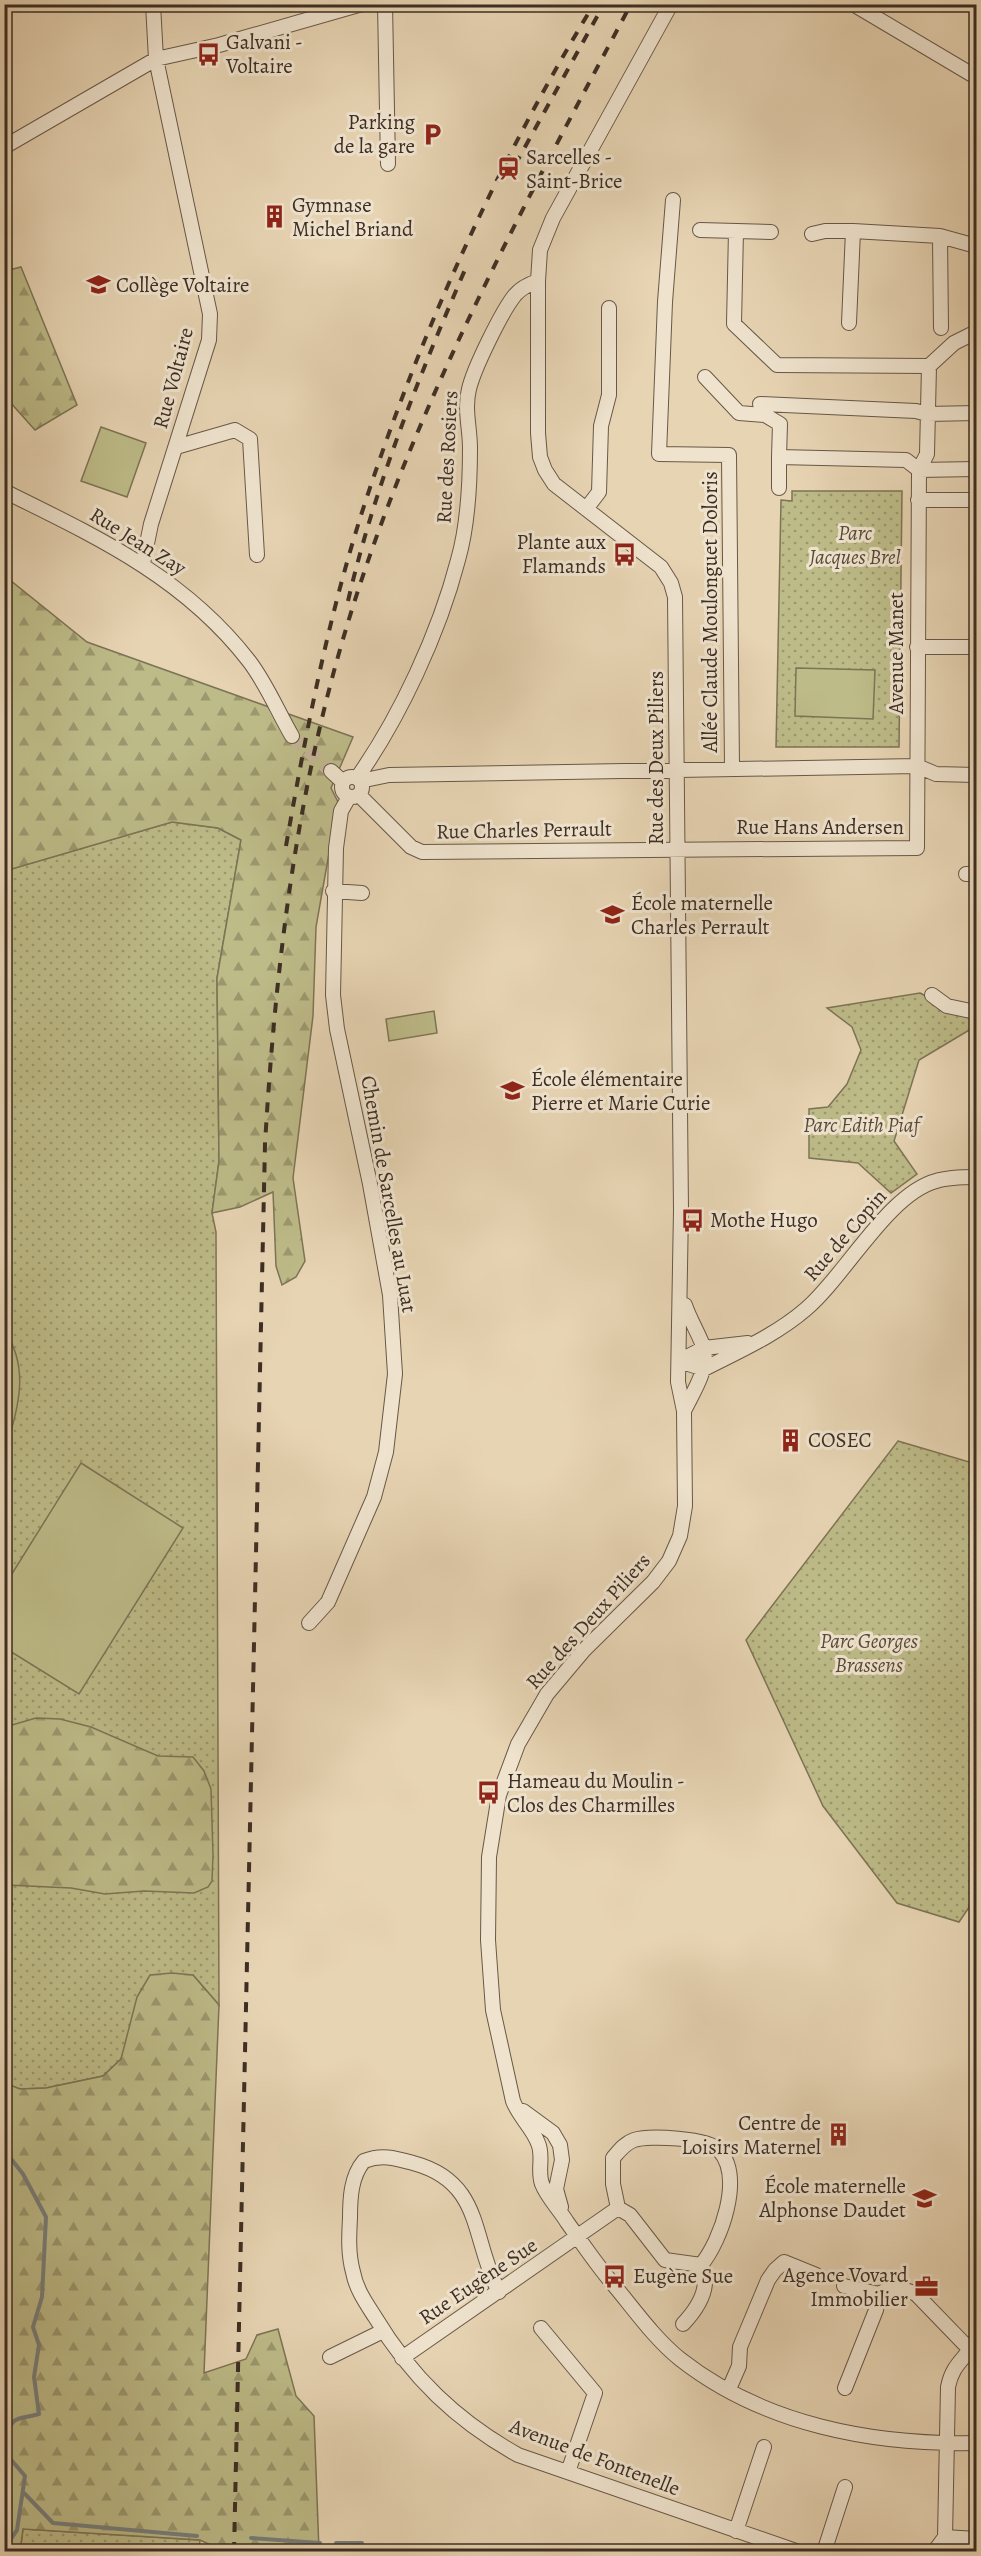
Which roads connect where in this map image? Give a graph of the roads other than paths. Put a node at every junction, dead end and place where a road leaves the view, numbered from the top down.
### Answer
1 (153, 4) edge
2 (362, 4) edge
3 (385, 4) edge
4 (677, 4) edge
5 (853, 4) edge
6 (668, 10) edge
7 (156, 59) junction
8 (976, 77) edge
9 (6, 141) edge
10 (388, 165) dead end
11 (673, 200) dead end
12 (700, 230) dead end
13 (736, 231) junction
14 (853, 231) junction
15 (771, 232) dead end
16 (812, 234) dead end
17 (940, 236) junction
18 (976, 246) edge
19 (538, 281) junction
20 (609, 308) dead end
21 (849, 323) dead end
22 (941, 328) dead end
23 (976, 332) edge
24 (929, 366) junction
25 (705, 377) dead end
26 (760, 404) dead end
27 (976, 413) edge
28 (927, 414) junction
29 (176, 447) junction
30 (779, 457) junction
31 (976, 469) edge
32 (919, 470) junction
33 (779, 488) dead end
34 (4, 491) edge
35 (918, 500) junction
36 (976, 500) edge
37 (586, 509) junction
38 (257, 555) dead end
39 (142, 563) junction
40 (917, 647) junction
41 (976, 647) edge
42 (292, 736) tunnel mouth
43 (917, 766) junction
44 (732, 768) junction
45 (676, 769) junction
46 (331, 771) tunnel mouth
47 (976, 775) edge
48 (356, 788) junction
49 (677, 848) junction
50 (333, 891) junction
51 (363, 893) dead end
52 (332, 971) joint
53 (932, 995) dead end
54 (976, 1012) edge
55 (976, 1177) edge
56 (681, 1295) junction
57 (754, 1343) junction
58 (704, 1348) junction
59 (679, 1361) junction
60 (704, 1369) junction
61 (684, 1411) junction
62 (309, 1623) dead end
63 (513, 2101) junction
64 (618, 2208) junction
65 (563, 2216) junction
66 (578, 2238) junction
67 (701, 2265) junction
68 (816, 2275) dead end
69 (844, 2286) dead end
70 (499, 2292) junction
71 (879, 2294) junction
72 (682, 2324) dead end
73 (542, 2328) dead end
74 (383, 2331) junction
75 (976, 2339) edge
76 (973, 2354) edge
77 (330, 2357) dead end
78 (402, 2358) junction
79 (845, 2388) dead end
80 (729, 2389) junction
81 (948, 2444) junction
82 (976, 2444) edge
83 (764, 2447) dead end
84 (568, 2472) junction
85 (845, 2487) dead end
86 (736, 2531) junction
87 (945, 2537) junction
88 (976, 2539) edge
89 (799, 2552) edge
90 (824, 2552) edge
91 (934, 2552) edge

1 - 7 street, Rue Voltaire
2 - 7 street
3 - 10 street
4 - 6 street, Rue des Deux Piliers
5 - 8 street
6 - 19 street, Rue des Deux Piliers
7 - 9 street
7 - 29 street, Rue Voltaire
11 - 44 street, Allée Claude Moulonguet Doloris
12 - 13 street
13 - 15 street
13 - 24 street
14 - 16 street
14 - 17 street
14 - 21 street
17 - 18 street
17 - 22 street
19 - 37 street, Rue des Deux Piliers
19 - 48 street, Rue des Rosiers
20 - 37 street
23 - 24 street
24 - 28 street, Avenue Manet
25 - 30 street
26 - 28 street
27 - 28 street
28 - 32 street, Avenue Manet
29 - 38 street
29 - 39 street, Rue Voltaire
30 - 32 street
30 - 33 street
31 - 32 street
32 - 35 street, Avenue Manet
34 - 39 street, Rue Jean Zay
35 - 36 street
35 - 40 street, Avenue Manet
37 - 45 street, Rue des Deux Piliers
39 - 42 street, Rue Jean Zay
40 - 41 street
40 - 43 street, Avenue Manet
43 - 44 street
43 - 47 street
43 - 49 street, Rue Hans Andersen
44 - 45 street
45 - 48 street
45 - 49 street, Rue des Deux Piliers
46 - 48 street
48 - 49 street, Rue Charles Perrault
48 - 50 street, Rue des Rosiers
49 - 56 street, Rue des Deux Piliers
50 - 51 street
50 - 52 street, Rue des Rosiers
52 - 62 street, Chemin de Sarcelles au Luat
53 - 54 street
55 - 57 street, Rue de Copin
56 - 58 street, Rue des Deux Piliers
56 - 59 street, Rue des Deux Piliers
57 - 58 street
57 - 60 street, Rue de Copin
58 - 59 street
58 - 60 street, Rue des Deux Piliers
59 - 60 street
59 - 61 street, Rue des Deux Piliers
60 - 61 street, Rue des Deux Piliers
61 - 63 street, Rue des Deux Piliers
63 - 65 street, Rue des Deux Piliers
63 - 65 street, Rue des Deux Piliers
64 - 66 street, Rue Eugène Sue
64 - 67 street
64 - 67 street
65 - 66 street, Rue des Deux Piliers
66 - 70 street, Rue Eugène Sue
66 - 80 street, Rue des Deux Piliers
67 - 72 street
68 - 80 street
69 - 71 street
70 - 74 street, Avenue de Fontenelle
70 - 78 street, Rue Eugène Sue
71 - 76 street
71 - 79 street
73 - 84 street
74 - 77 street
74 - 78 street, Avenue de Fontenelle
75 - 76 street
76 - 81 street
78 - 84 street, Avenue de Fontenelle
80 - 81 street, Rue des Deux Piliers
81 - 82 street, Rue des Deux Piliers
81 - 87 street
83 - 86 street
84 - 86 street, Avenue de Fontenelle
85 - 90 street
86 - 89 street, Avenue de Fontenelle
87 - 88 street
87 - 91 street

